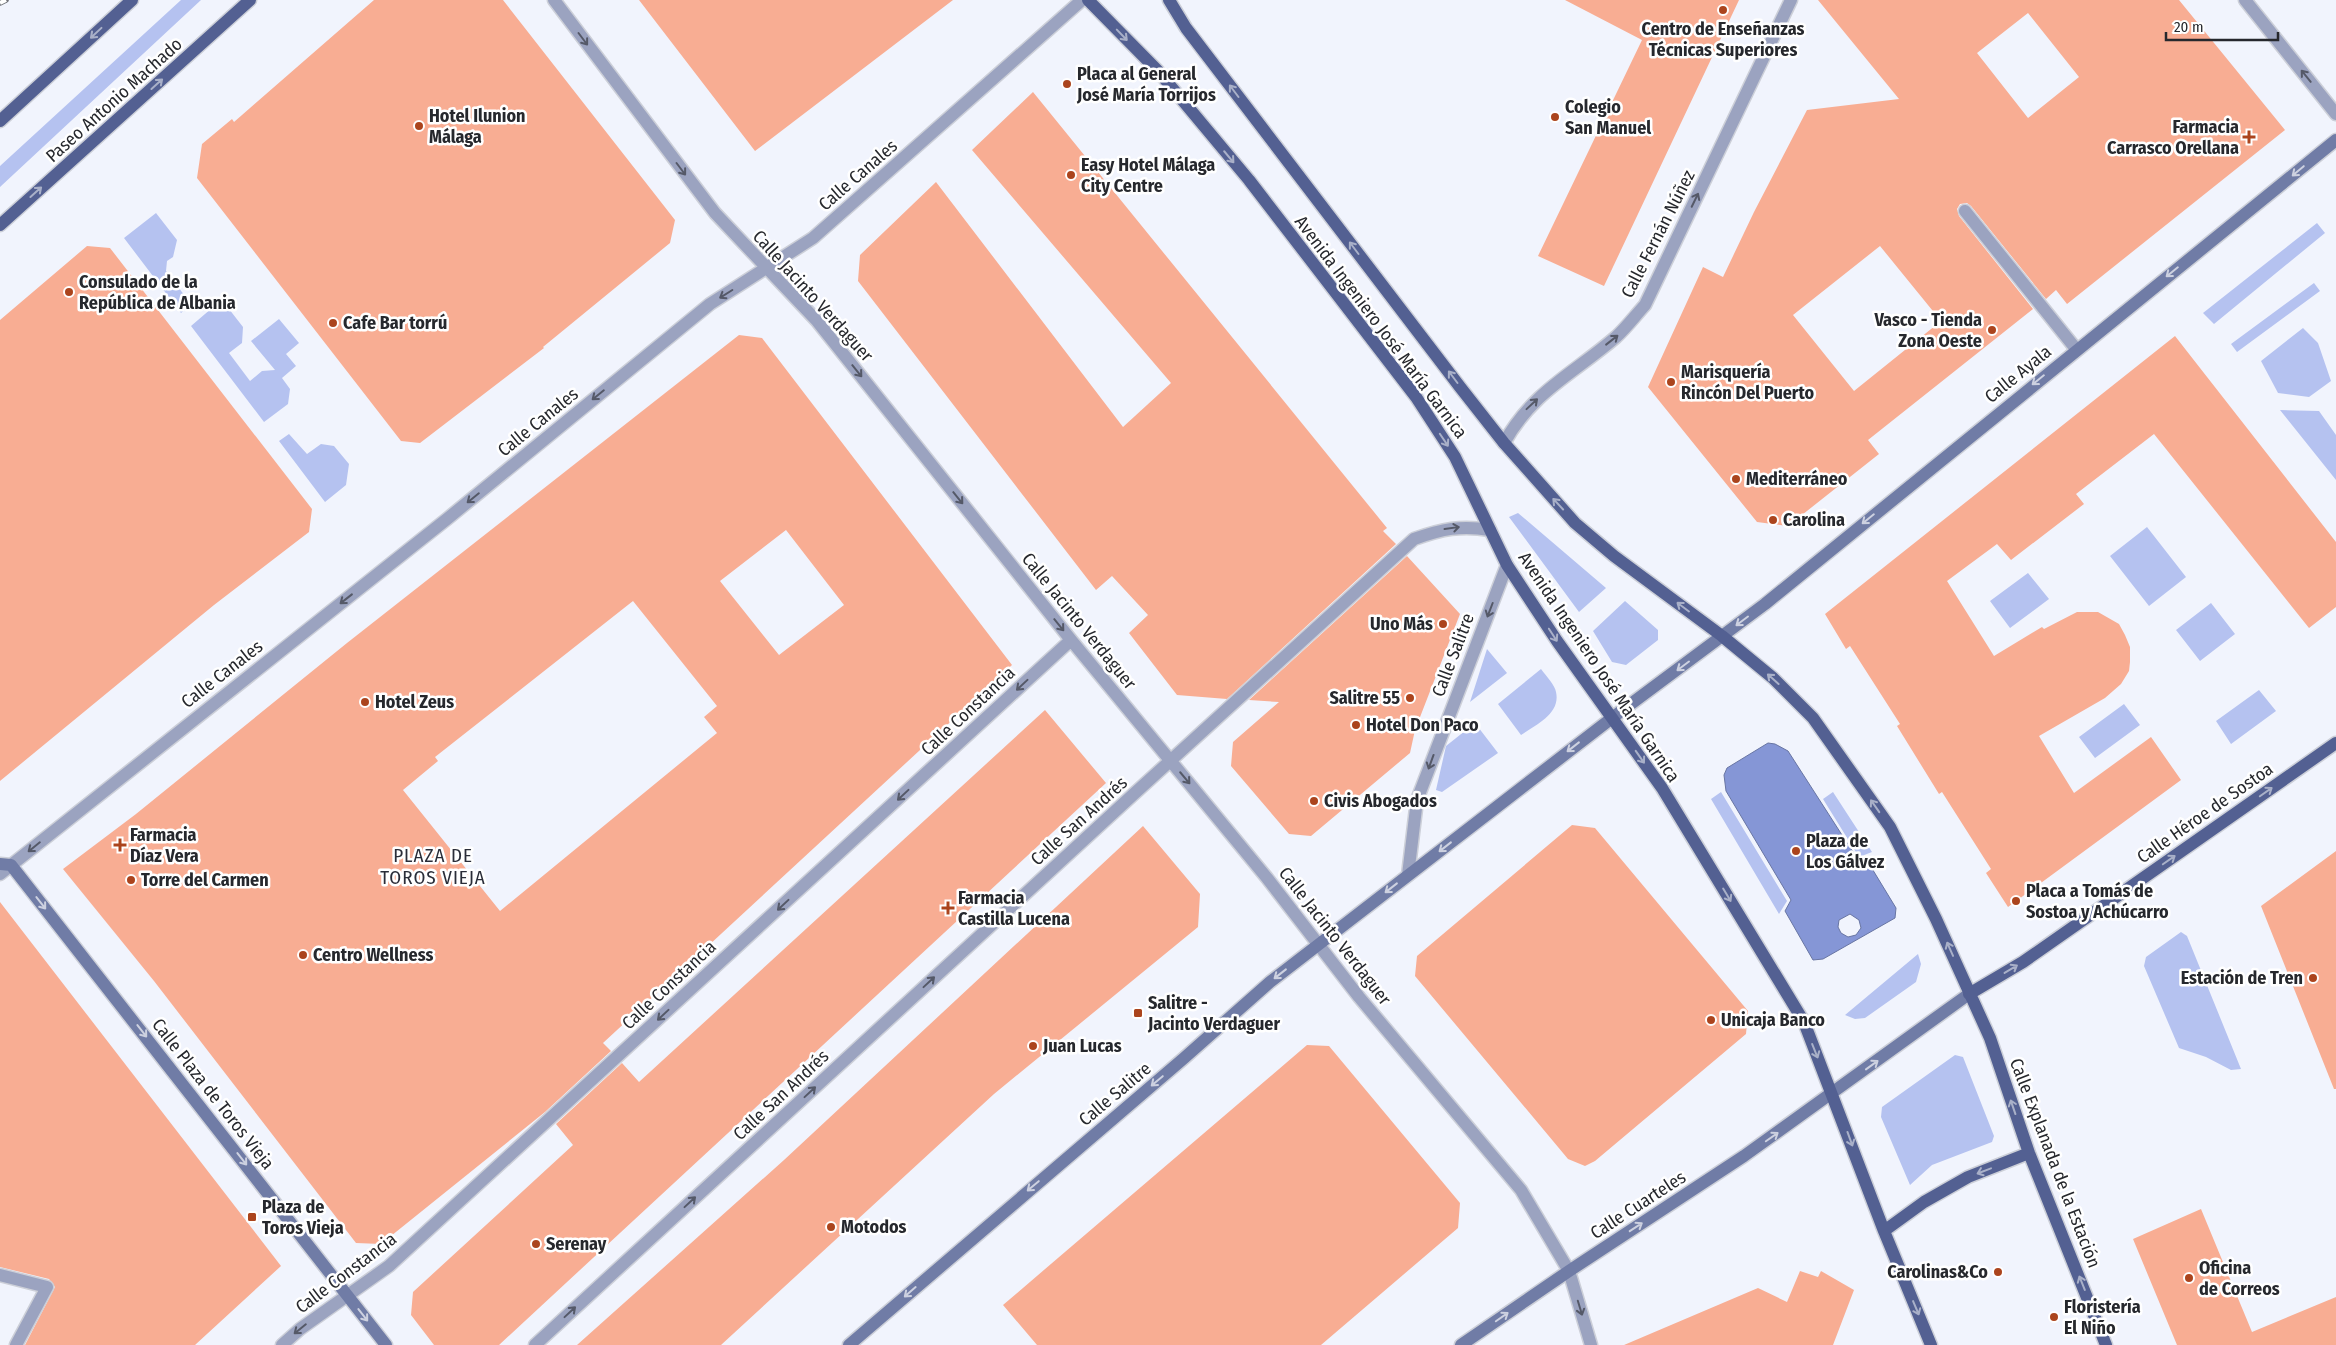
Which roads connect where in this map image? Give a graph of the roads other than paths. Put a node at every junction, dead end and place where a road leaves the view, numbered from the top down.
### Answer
1 (132, 0) edge
2 (250, 0) edge
3 (554, 0) edge
4 (1082, 0) edge
5 (1088, 0) edge
6 (1169, 0) edge
7 (1791, 0) edge
8 (2245, 0) edge
9 (2336, 114) edge
10 (0, 121) edge
11 (2336, 140) edge
12 (1965, 211) dead end
13 (0, 225) edge
14 (767, 268) junction
15 (2076, 349) junction
16 (1504, 443) junction
17 (1490, 530) junction
18 (1507, 565) junction
19 (1722, 636) junction
20 (1071, 640) junction
21 (1612, 718) junction
22 (2336, 744) edge
23 (1170, 760) junction
24 (6, 865) edge
25 (0, 874) edge
26 (1408, 875) junction
27 (1318, 945) junction
28 (1970, 994) junction
29 (1833, 1094) junction
30 (2029, 1153) junction
31 (1884, 1231) junction
32 (1569, 1271) junction
33 (0, 1275) edge
34 (348, 1295) junction
35 (16, 1345) edge
36 (282, 1345) edge
37 (386, 1345) edge
38 (535, 1345) edge
39 (849, 1345) edge
40 (1461, 1345) edge
41 (1591, 1345) edge
42 (1932, 1345) edge
43 (2106, 1345) edge

1 -> 10 main road
13 -> 2 main road, Paseo Antonio Machado
3 -> 14 street, Calle Jacinto Verdaguer
4 - 14 street, Calle Canales
5 -> 17 main road, Avenida Ingeniero José María Garnica
16 -> 6 main road, Avenida Ingeniero José María Garnica
16 -> 7 street, Calle Fernán Núñez
9 -> 8 street
11 -> 15 main road, Calle Ayala
12 - 15 street
14 -> 20 street, Calle Jacinto Verdaguer
14 -> 24 street, Calle Canales
15 -> 19 main road, Calle Ayala
19 -> 16 main road, Avenida Ingeniero José María Garnica
17 - 18 main road, Avenida Ingeniero José María Garnica
23 -> 17 street, Calle San Andrés
18 -> 21 main road, Avenida Ingeniero José María Garnica
18 -> 26 street, Calle Salitre
19 -> 21 main road, Calle Ayala
28 -> 19 main road, Avenida Ingeniero José María Garnica
20 - 23 street, Calle Jacinto Verdaguer
20 -> 34 street, Calle Constancia
21 -> 26 main road, Calle Salitre
21 -> 29 main road, Avenida Ingeniero José María Garnica
28 -> 22 main road, Calle Héroe de Sostoa
23 -> 27 street, Calle Jacinto Verdaguer
38 -> 23 street, Calle San Andrés
24 - 25 street, Calle Canales
24 -> 34 main road, Calle Plaza de Toros Vieja
26 -> 27 main road, Calle Salitre
27 - 32 street, Calle Jacinto Verdaguer
27 -> 39 main road, Calle Salitre
29 -> 28 main road, Calle Cuarteles
30 -> 28 main road, Calle Explanada de la Estación
29 -> 31 main road, Avenida Ingeniero José María Garnica
32 -> 29 main road, Calle Cuarteles
30 -> 31 main road
43 -> 30 main road, Calle Explanada de la Estación
31 -> 42 main road
40 -> 32 main road, Calle Cuarteles
32 -> 41 street, Calle Jacinto Verdaguer
33 - 35 street
34 -> 36 street, Calle Constancia
34 -> 37 main road, Calle Plaza de Toros Vieja

